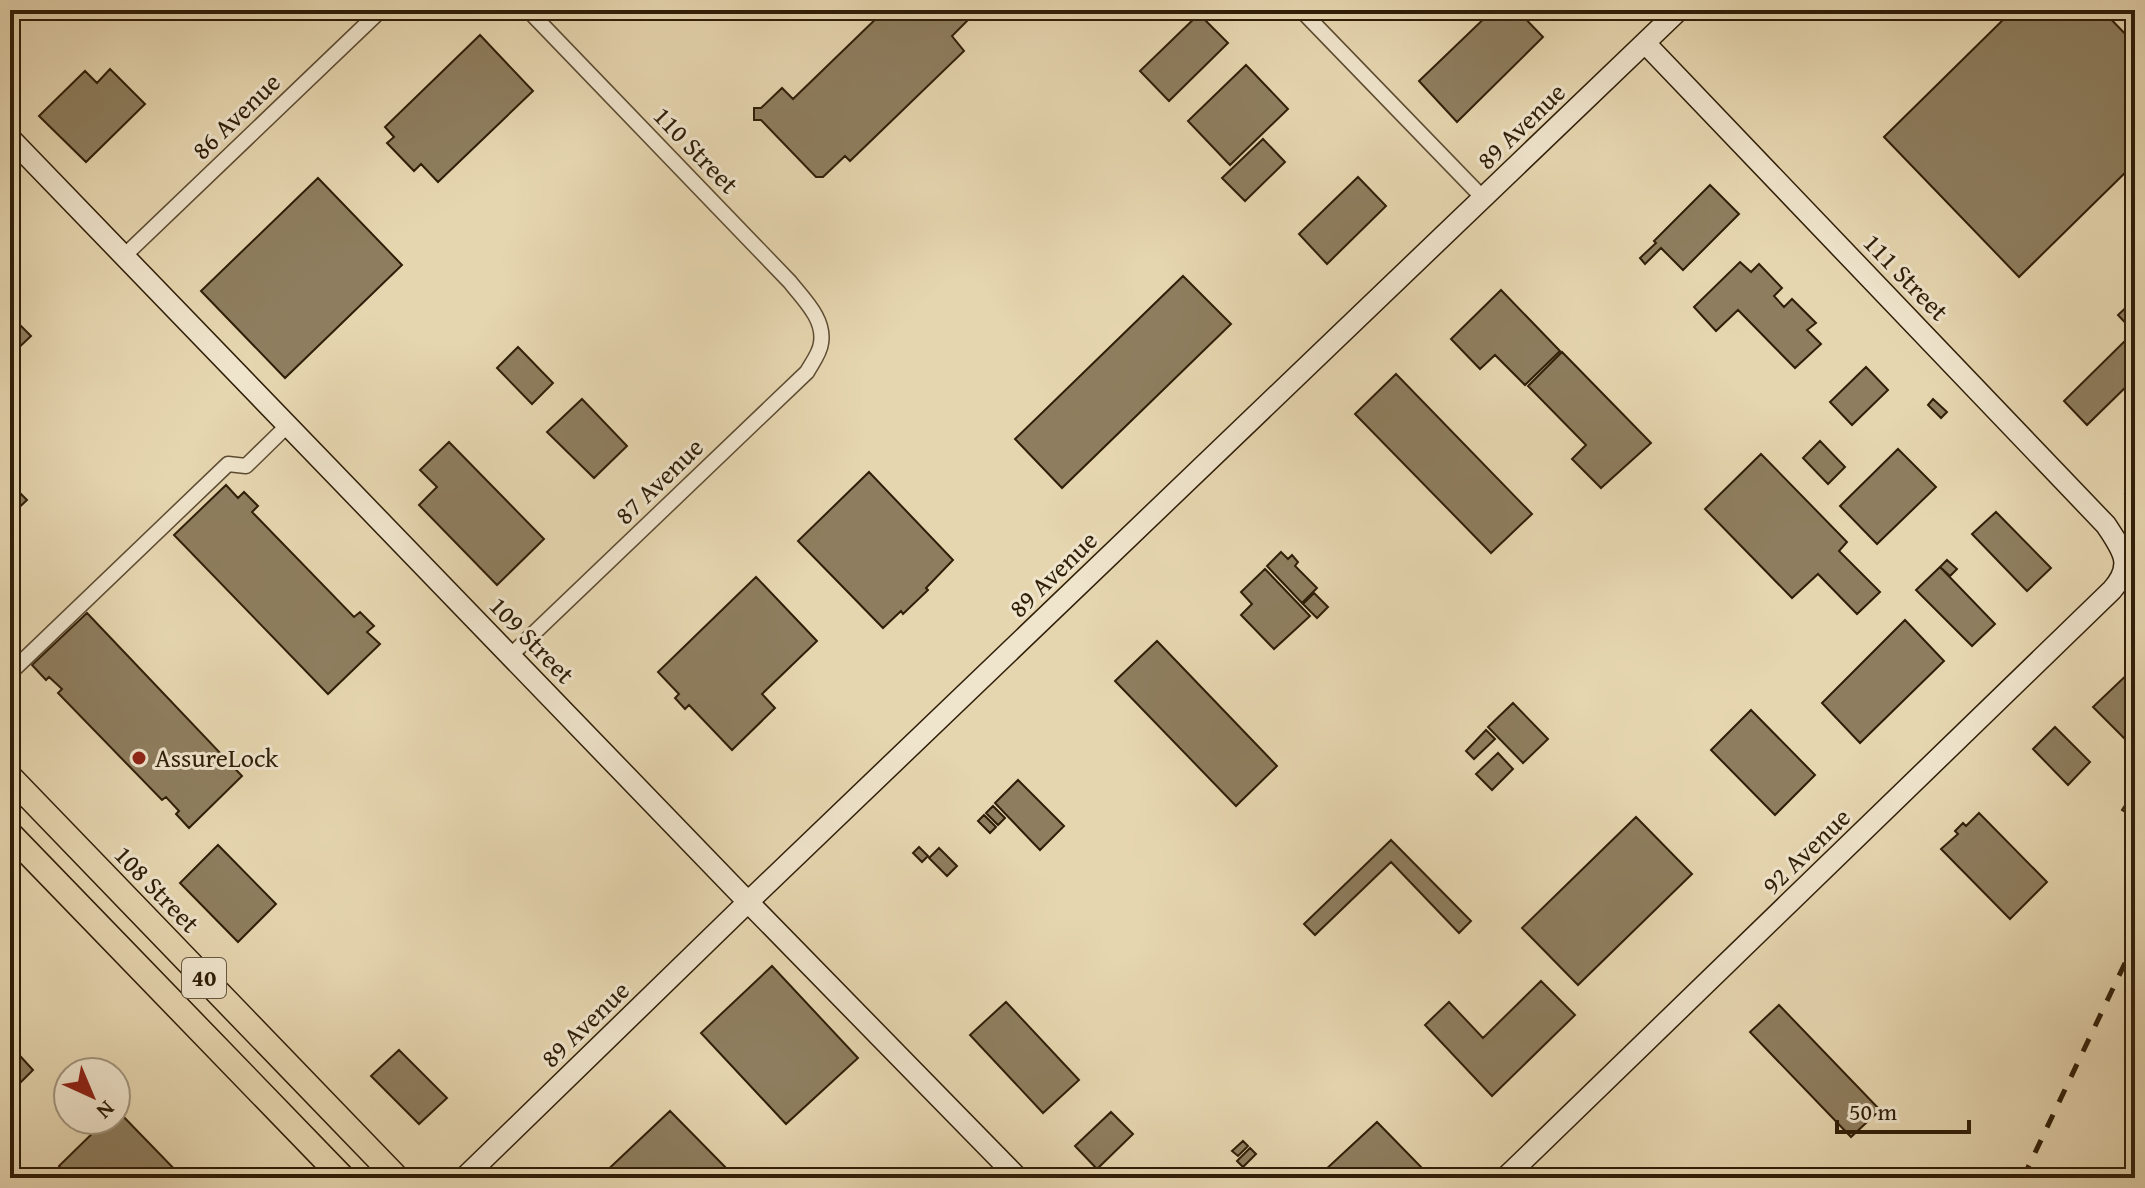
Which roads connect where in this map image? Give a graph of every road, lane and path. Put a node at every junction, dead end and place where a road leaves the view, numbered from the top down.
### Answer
1 (381, 10) edge
2 (528, 10) edge
3 (1301, 10) edge
4 (1679, 10) edge
5 (1645, 43) junction
6 (10, 138) edge
7 (1483, 198) junction
8 (123, 257) junction
9 (821, 330) joint
10 (287, 426) junction
11 (2123, 552) joint
12 (511, 655) junction
13 (10, 673) edge
14 (10, 777) edge
15 (10, 834) edge
16 (748, 902) junction
17 (343, 1178) edge
18 (397, 1178) edge
19 (464, 1178) edge
20 (1018, 1178) edge
21 (1505, 1178) edge

1 - 8 street, 86 Avenue
2 - 9 street, 110 Street
3 - 7 street
4 - 5 street, 89 Avenue
5 - 7 street, 89 Avenue
5 - 11 street, 111 Street
6 - 8 street, 109 Street
7 - 16 street, 89 Avenue
8 - 10 street, 109 Street
9 - 12 street, 87 Avenue
10 - 12 street, 109 Street
10 - 13 street
11 - 21 street, 92 Avenue
12 - 16 street, 109 Street
14 - 18 main road, 108 Street / 40
15 - 17 main road, 40
16 - 19 street, 89 Avenue
16 - 20 street, 109 Street

